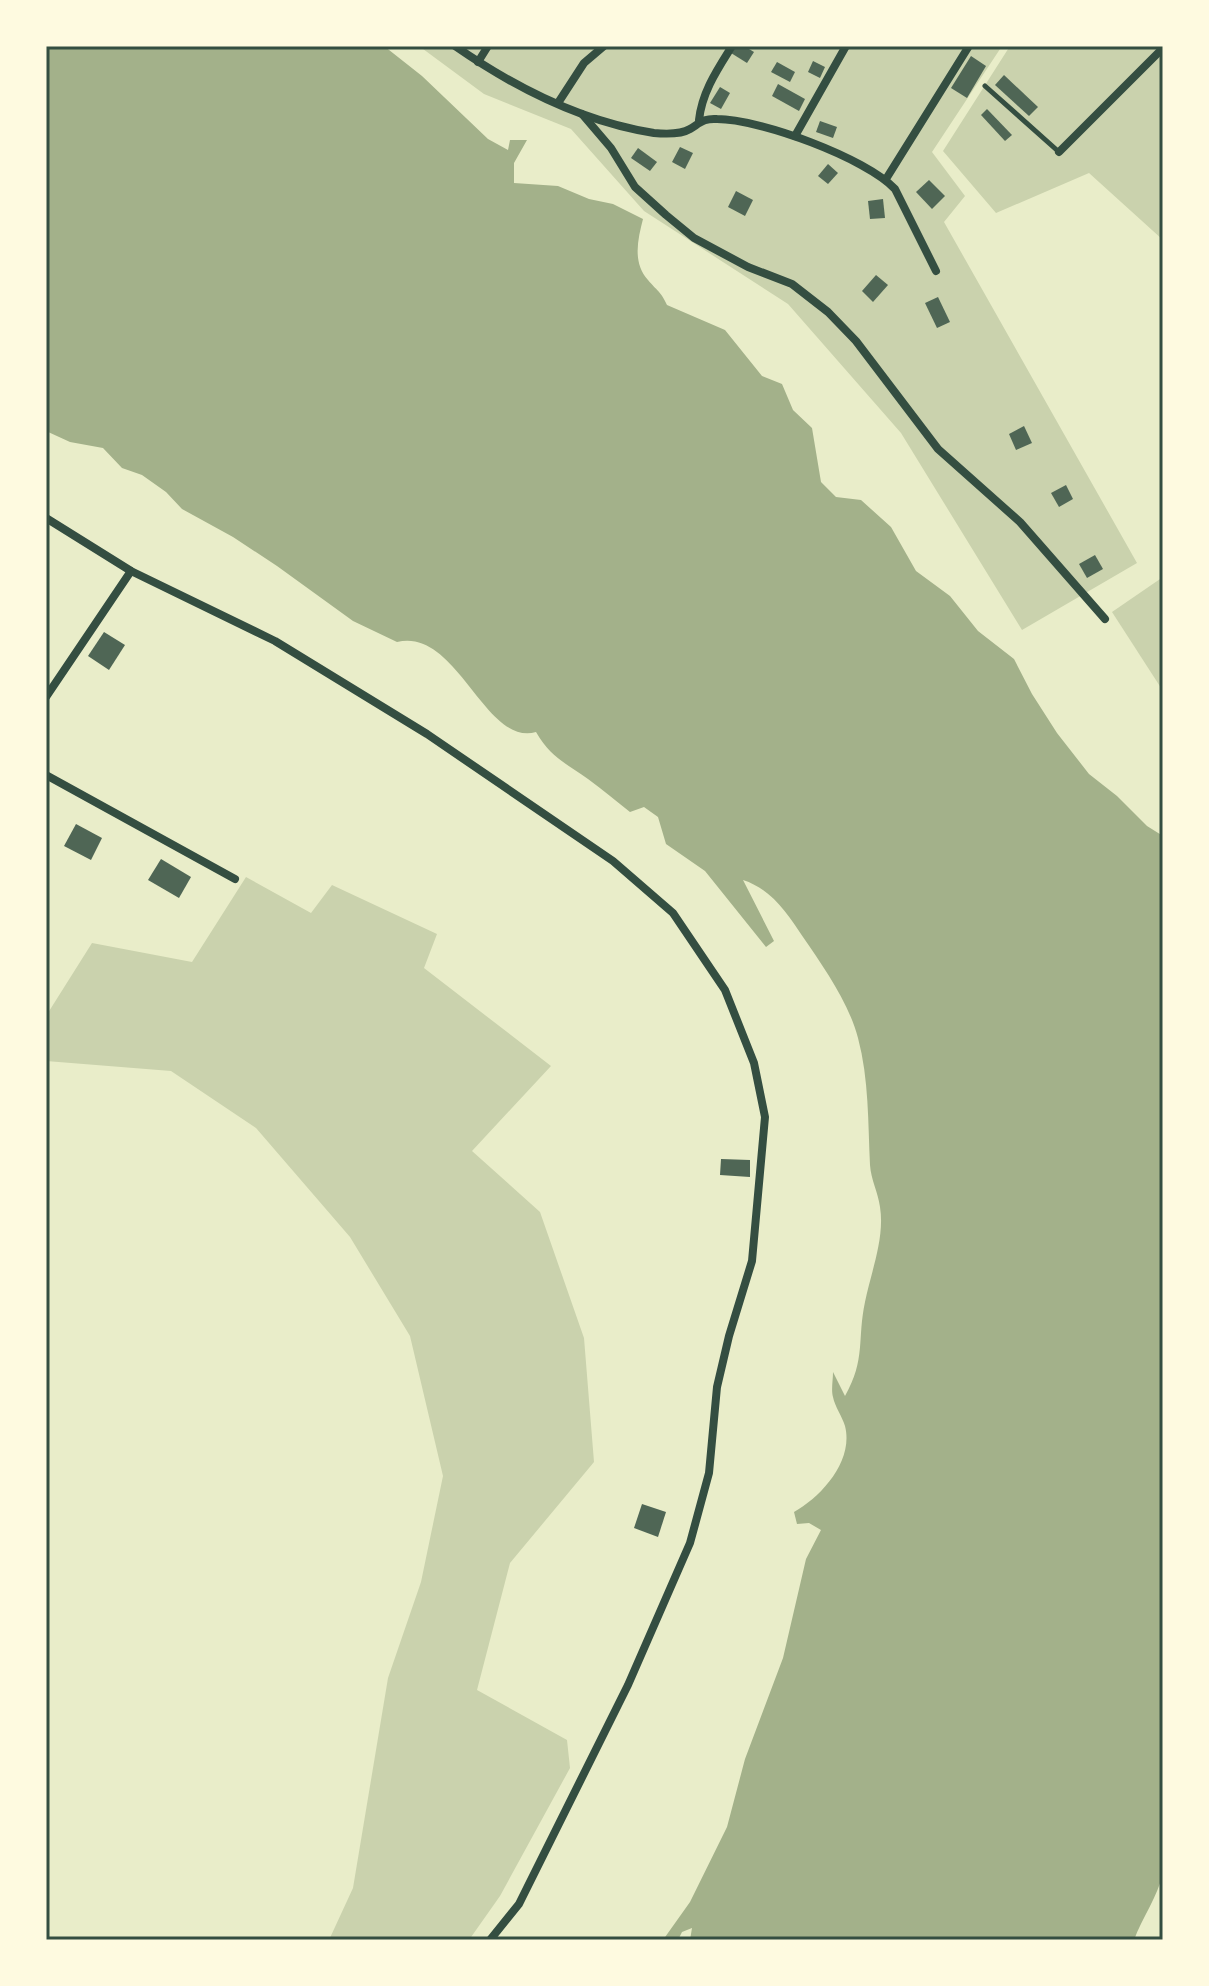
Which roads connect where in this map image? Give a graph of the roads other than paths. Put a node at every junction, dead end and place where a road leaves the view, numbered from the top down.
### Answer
1 (455, 46) edge
2 (488, 46) edge
3 (604, 46) edge
4 (732, 46) edge
5 (846, 46) edge
6 (969, 46) edge
7 (1163, 48) edge
8 (478, 62) junction
9 (985, 86) dead end
10 (558, 103) junction
11 (582, 114) junction
12 (699, 120) junction
13 (795, 136) junction
14 (1059, 152) joint
15 (886, 179) junction
16 (936, 271) dead end
17 (46, 518) edge
18 (131, 571) junction
19 (1105, 619) dead end
20 (46, 697) edge
21 (46, 775) edge
22 (235, 879) dead end
23 (490, 1940) edge

1 - 8 street
2 - 8 street
3 - 10 street
4 - 12 street
5 - 13 street
6 - 15 street
7 - 14 street
8 - 10 street
9 - 14 lane
10 - 11 street
11 - 12 street
11 - 19 street
12 - 13 street
13 - 15 street
15 - 16 street
17 - 18 street
18 - 20 street
18 - 23 street
21 - 22 street

